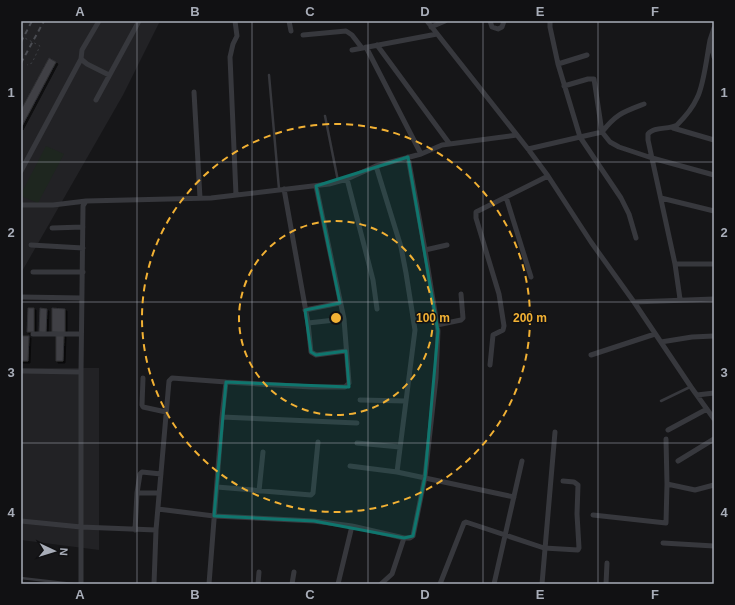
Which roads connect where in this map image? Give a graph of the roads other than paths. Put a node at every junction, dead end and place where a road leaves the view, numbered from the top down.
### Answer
1 (99, 21) edge
2 (138, 21) edge
3 (235, 21) edge
4 (289, 21) edge
5 (427, 21) edge
6 (445, 21) edge
7 (490, 21) edge
8 (504, 21) edge
9 (550, 21) edge
10 (431, 27) junction
11 (714, 28) edge
12 (291, 31) dead end
13 (437, 34) junction
14 (304, 35) dead end
15 (710, 40) junction
16 (377, 45) junction
17 (364, 48) junction
18 (352, 50) dead end
19 (587, 56) dead end
20 (714, 57) edge
21 (81, 59) junction
22 (558, 64) junction
23 (109, 75) junction
24 (269, 75) dead end
25 (564, 86) junction
26 (194, 92) dead end
27 (96, 100) dead end
28 (644, 104) dead end
29 (325, 116) dead end
30 (673, 128) junction
31 (602, 132) junction
32 (517, 135) junction
33 (580, 137) junction
34 (714, 140) edge
35 (449, 143) junction
36 (528, 149) junction
37 (421, 154) junction
38 (408, 157) junction
39 (652, 158) junction
40 (376, 166) junction
41 (21, 171) edge
42 (714, 175) edge
43 (548, 176) junction
44 (347, 179) junction
45 (338, 182) junction
46 (316, 186) junction
47 (282, 189) junction
48 (236, 195) junction
49 (506, 197) junction
50 (200, 198) junction
51 (661, 198) junction
52 (86, 201) junction
53 (21, 205) edge
54 (714, 211) edge
55 (83, 227) junction
56 (52, 228) dead end
57 (636, 238) dead end
58 (447, 244) dead end
59 (31, 245) dead end
60 (83, 248) junction
61 (425, 250) junction
62 (675, 264) junction
63 (714, 264) edge
64 (33, 272) dead end
65 (83, 272) junction
66 (531, 277) dead end
67 (461, 294) dead end
68 (21, 298) edge
69 (82, 298) junction
70 (680, 299) junction
71 (714, 299) edge
72 (634, 302) junction
73 (340, 303) junction
74 (305, 310) junction
75 (377, 310) dead end
76 (344, 319) junction
77 (308, 323) junction
78 (437, 325) junction
79 (33, 334) dead end
80 (81, 334) junction
81 (655, 334) junction
82 (714, 336) edge
83 (661, 342) junction
84 (346, 351) junction
85 (590, 355) dead end
86 (490, 365) dead end
87 (21, 371) edge
88 (81, 372) junction
89 (143, 378) dead end
90 (226, 382) junction
91 (690, 387) junction
92 (714, 393) edge
93 (697, 395) junction
94 (360, 400) dead end
95 (406, 401) junction
96 (661, 401) dead end
97 (706, 409) junction
98 (166, 412) junction
99 (222, 418) junction
100 (714, 419) edge
101 (357, 423) dead end
102 (668, 430) dead end
103 (555, 432) dead end
104 (666, 439) dead end
105 (714, 439) edge
106 (318, 442) dead end
107 (357, 443) dead end
108 (400, 447) junction
109 (263, 452) dead end
110 (522, 461) dead end
111 (678, 461) dead end
112 (350, 466) dead end
113 (397, 472) junction
114 (161, 474) junction
115 (425, 477) junction
116 (563, 481) dead end
117 (667, 484) junction
118 (714, 485) edge
119 (217, 487) junction
120 (259, 491) junction
121 (136, 492) junction
122 (159, 493) junction
123 (514, 497) junction
124 (158, 509) junction
125 (593, 515) dead end
126 (214, 516) junction
127 (21, 521) edge
128 (352, 526) junction
129 (81, 527) junction
130 (135, 530) junction
131 (156, 530) junction
132 (505, 535) junction
133 (404, 538) junction
134 (663, 543) dead end
135 (714, 546) edge
136 (544, 548) junction
137 (607, 563) dead end
138 (259, 572) dead end
139 (294, 572) dead end
140 (21, 578) edge
141 (73, 584) edge
142 (80, 584) edge
143 (154, 584) edge
144 (209, 584) edge
145 (258, 584) edge
146 (292, 584) edge
147 (338, 584) edge
148 (381, 584) edge
149 (440, 584) edge
150 (494, 584) edge
151 (542, 584) edge
152 (606, 584) edge

1 - 21 street
2 - 23 street
3 - 48 street
4 - 12 street
5 - 10 street
6 - 10 street
7 - 8 street
9 - 22 street
10 - 13 street
11 - 15 street
13 - 16 street
13 - 32 street
14 - 17 street
15 - 20 street
15 - 30 street
16 - 17 street
16 - 35 street
17 - 18 street
17 - 37 street
19 - 22 street
21 - 23 street
21 - 41 street
22 - 25 street
23 - 27 street
24 - 47 lane
25 - 31 street
25 - 33 street
26 - 50 street
28 - 31 street
29 - 45 lane
30 - 34 street
30 - 39 street
31 - 33 street
31 - 39 street
32 - 35 street
32 - 36 street
33 - 36 street
33 - 57 street
35 - 37 street
36 - 43 street
37 - 38 street
38 - 40 street
38 - 61 street
39 - 42 street
39 - 51 street
40 - 44 street
40 - 95 street
43 - 49 street
43 - 72 street
44 - 45 street
44 - 75 street
45 - 46 street
46 - 47 street
46 - 73 street
47 - 48 street
47 - 74 street
48 - 50 street
49 - 66 street
49 - 86 street
50 - 52 street
51 - 54 street
51 - 62 street
52 - 53 street
52 - 55 street
55 - 56 street
55 - 60 street
58 - 61 street
59 - 60 street
60 - 65 street
61 - 78 street
62 - 63 street
62 - 70 street
64 - 65 street
65 - 69 street
67 - 78 street
68 - 69 street
69 - 80 street
70 - 71 street
70 - 72 street
72 - 81 street
73 - 74 street
73 - 76 street
74 - 77 street
76 - 77 street
76 - 84 street
77 - 84 street
78 - 115 street
79 - 80 street
80 - 88 street
81 - 83 street
81 - 85 street
82 - 83 street
83 - 91 street
84 - 90 street
87 - 88 street
88 - 129 street
89 - 98 street
90 - 98 street
90 - 99 street
91 - 93 street
91 - 96 lane
92 - 93 street
93 - 97 street
94 - 95 street
95 - 108 street
97 - 100 street
97 - 102 street
98 - 114 street
99 - 101 street
99 - 119 street
103 - 136 street
104 - 117 street
105 - 111 street
106 - 120 street
107 - 108 street
108 - 113 street
109 - 120 street
110 - 123 street
112 - 113 street
113 - 115 street
114 - 121 street
114 - 122 street
115 - 123 street
115 - 133 street
116 - 136 street
117 - 118 street
117 - 125 street
119 - 120 street
119 - 126 street
121 - 122 street
121 - 130 street
122 - 124 street
123 - 132 street
124 - 126 street
124 - 131 street
126 - 128 street
126 - 144 street
127 - 129 street
128 - 133 street
128 - 147 street
129 - 130 street
129 - 142 street
130 - 131 street
131 - 143 street
132 - 136 street
132 - 149 street
132 - 150 street
133 - 148 street
134 - 135 street
136 - 151 street
137 - 152 street
138 - 145 street
139 - 146 street
140 - 141 lane

